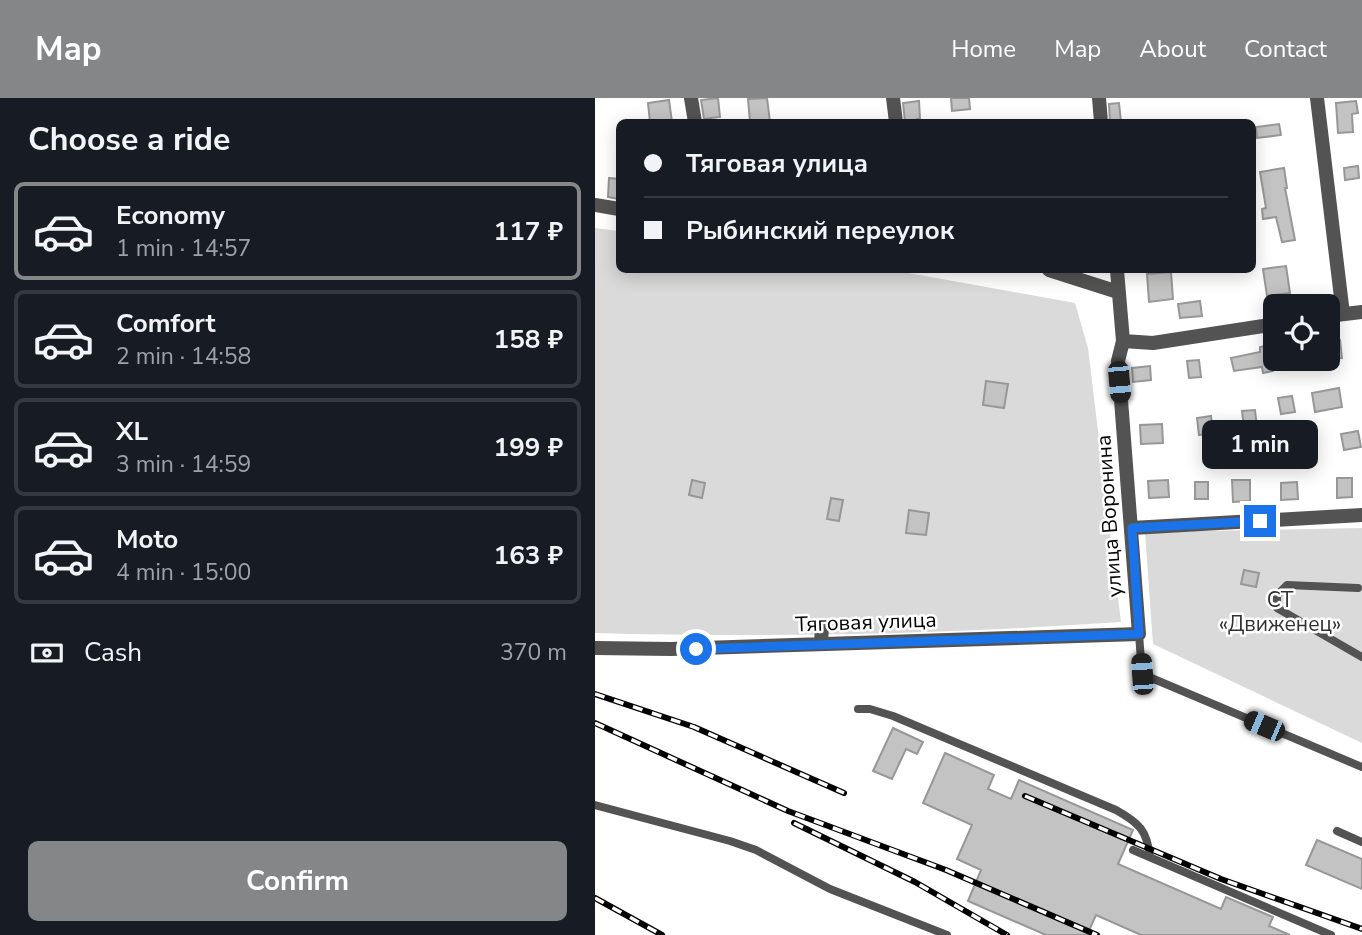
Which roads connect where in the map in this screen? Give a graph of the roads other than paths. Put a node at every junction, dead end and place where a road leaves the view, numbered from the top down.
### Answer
1 (691, 98) edge
2 (893, 98) edge
3 (1099, 98) edge
4 (1317, 98) edge
5 (694, 119) edge
6 (896, 119) edge
7 (1101, 119) edge
8 (595, 205) edge
9 (616, 208) edge
10 (1058, 273) edge
11 (1117, 273) edge
12 (1118, 292) junction
13 (1334, 294) edge
14 (1362, 312) edge
15 (1340, 315) edge
16 (1263, 326) edge
17 (1123, 341) junction
18 (1362, 515) edge
19 (1132, 528) junction
20 (1358, 588) dead end
21 (822, 625) dead end
22 (1139, 634) junction
23 (821, 644) junction
24 (595, 648) edge
25 (1362, 657) edge
26 (858, 709) dead end
27 (1362, 768) edge
28 (595, 806) edge
29 (1337, 831) dead end
30 (1362, 842) edge
31 (1133, 850) dead end
32 (1150, 858) junction
33 (947, 935) edge
34 (1331, 935) edge

1 - 5 street
2 - 6 street
3 - 7 street
4 - 13 street
8 - 9 street
10 - 12 street
11 - 12 street, улица Воронина
12 - 17 street, улица Воронина
14 - 15 street
16 - 17 street
17 - 19 street, улица Воронина
18 - 19 street
19 - 22 street, улица Воронина
20 - 25 lane
21 - 23 street
22 - 23 street, Тяговая улица
22 - 27 lane
23 - 24 street, Тяговая улица
26 - 32 lane
28 - 33 lane
29 - 30 lane
31 - 32 lane
32 - 34 lane

